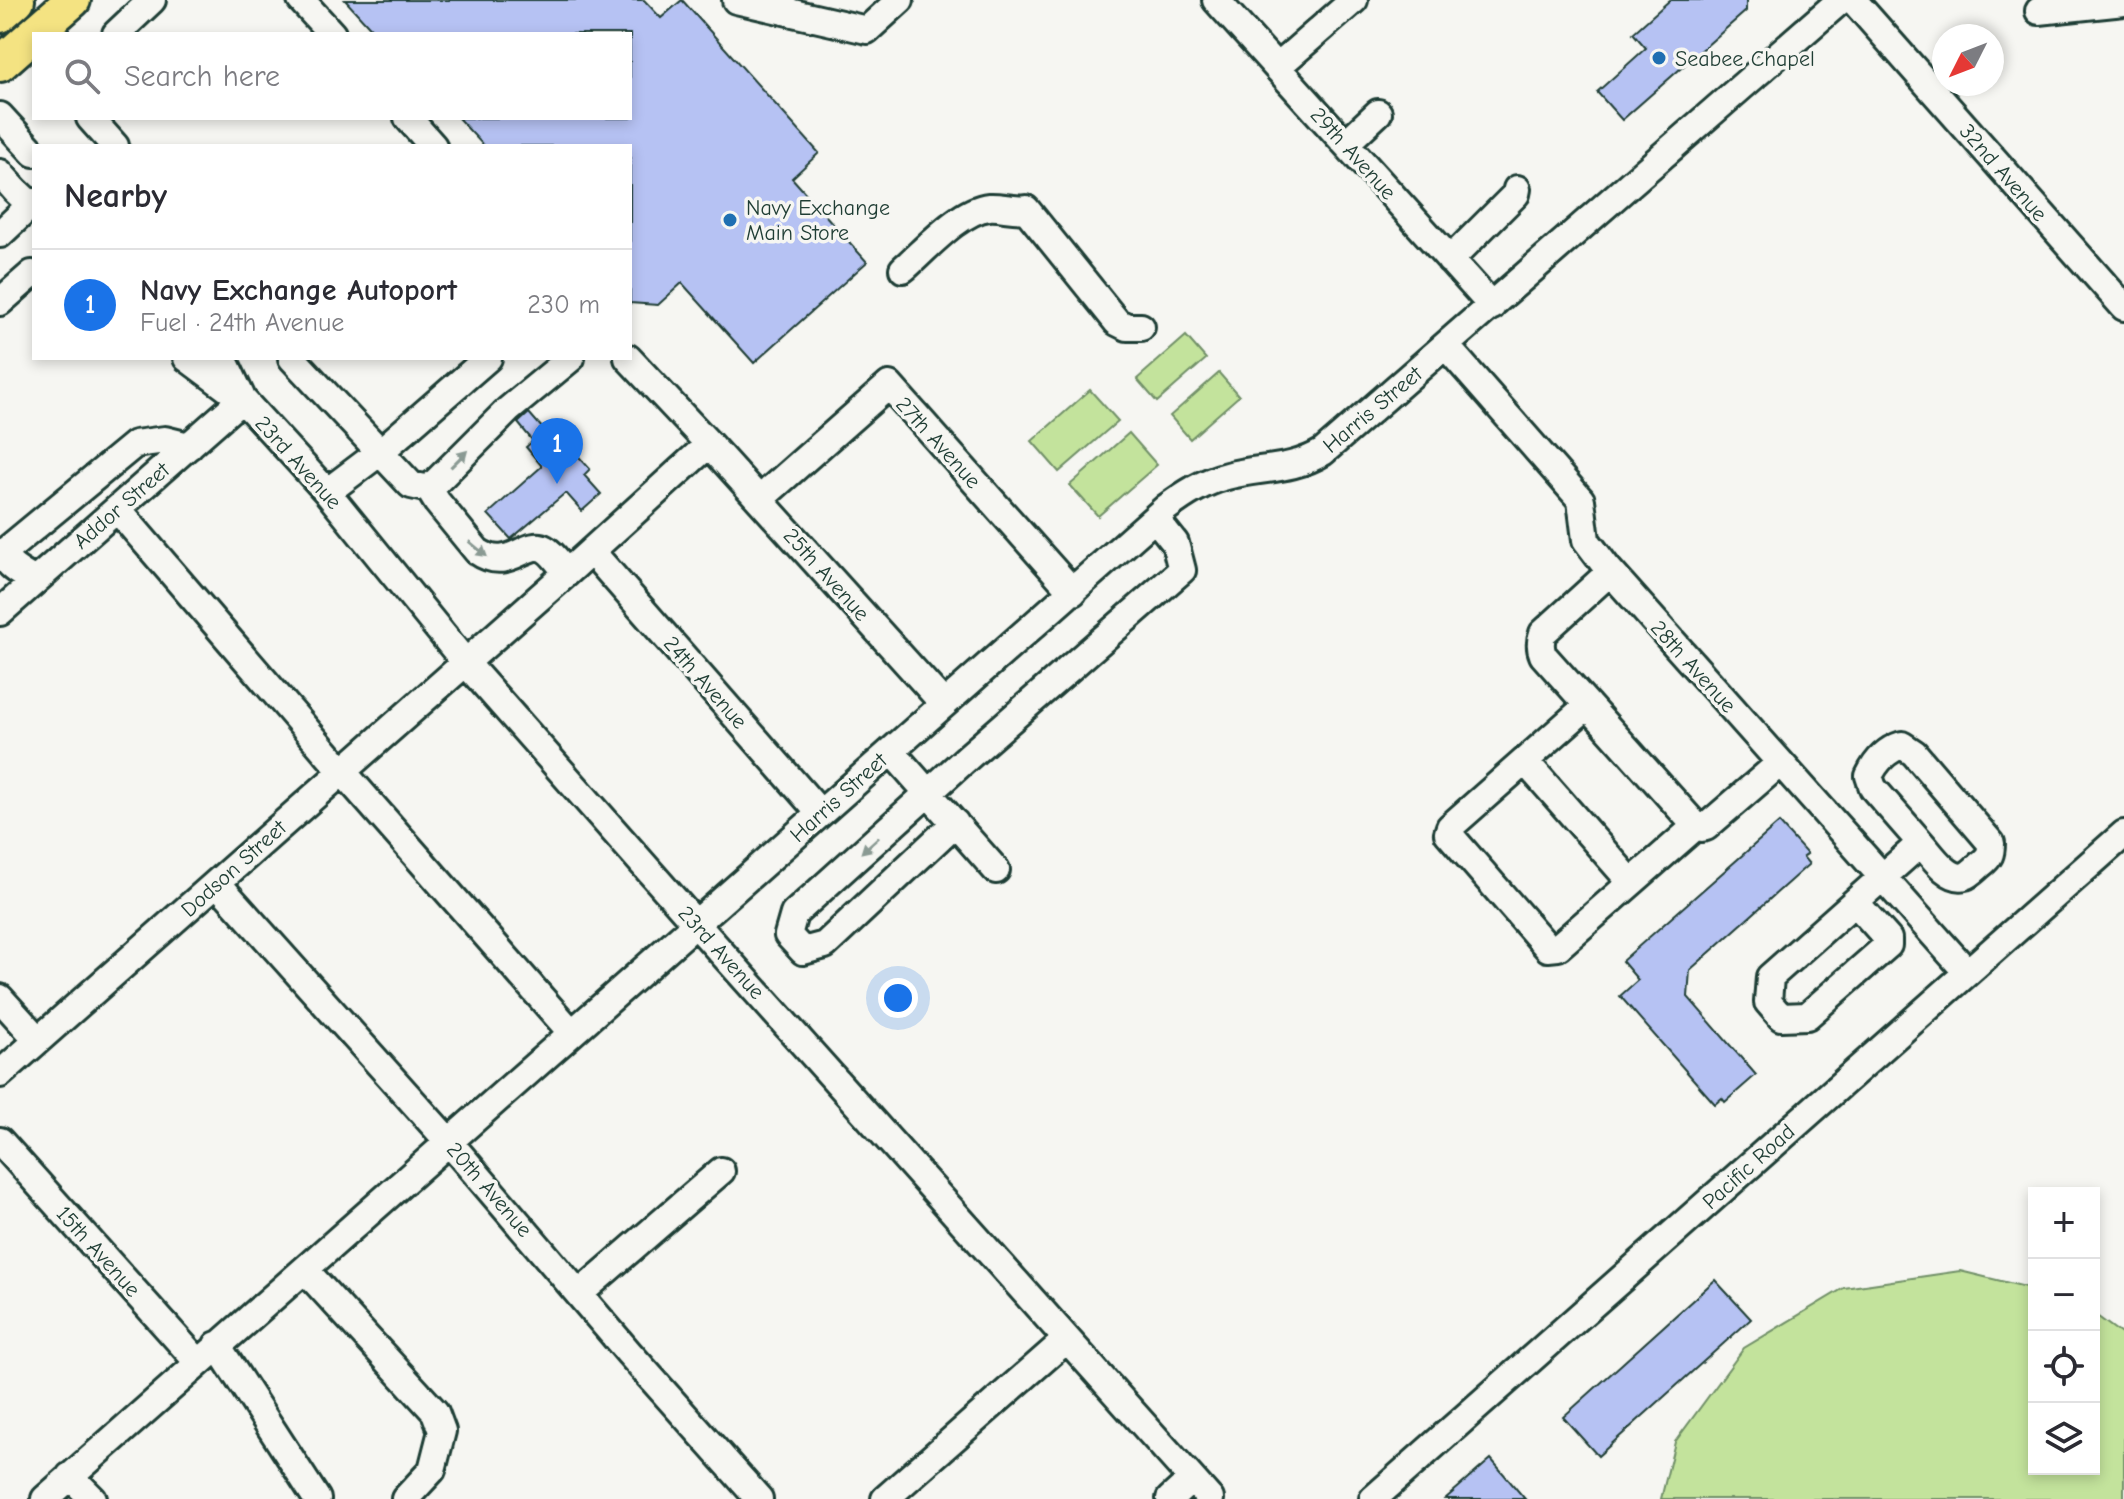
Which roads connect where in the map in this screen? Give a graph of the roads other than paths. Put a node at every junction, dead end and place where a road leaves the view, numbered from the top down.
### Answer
1 (17, 0) edge
2 (73, 0) edge
3 (152, 0) edge
4 (301, 0) edge
5 (736, 0) edge
6 (900, 0) edge
7 (1216, 0) edge
8 (1354, 0) edge
9 (1841, 0) edge
10 (1853, 0) edge
11 (2124, 2) edge
12 (2039, 11) dead end
13 (0, 15) edge
14 (36, 32) edge
15 (118, 32) edge
16 (330, 32) edge
17 (32, 36) edge
18 (0, 64) edge
19 (1277, 67) junction
20 (1378, 113) dead end
21 (0, 116) edge
22 (92, 120) edge
23 (410, 120) edge
24 (1346, 143) junction
25 (113, 144) edge
26 (431, 144) edge
27 (32, 151) edge
28 (0, 173) edge
29 (1517, 189) dead end
30 (32, 204) edge
31 (32, 206) edge
32 (0, 234) edge
33 (1450, 260) junction
34 (903, 269) dead end
35 (32, 274) dead end
36 (0, 302) edge
37 (1492, 306) junction
38 (2124, 307) edge
39 (1141, 327) dead end
40 (1446, 346) junction
41 (190, 360) edge
42 (224, 360) edge
43 (294, 360) edge
44 (486, 360) edge
45 (569, 360) edge
46 (630, 360) edge
47 (242, 399) junction
48 (709, 444) junction
49 (189, 446) junction
50 (380, 452) junction
51 (429, 489) junction
52 (327, 492) junction
53 (760, 499) junction
54 (117, 509) junction
55 (1155, 518) junction
56 (591, 551) junction
57 (1610, 572) junction
58 (567, 573) junction
59 (35, 581) junction
60 (1073, 592) junction
61 (0, 612) edge
62 (465, 662) junction
63 (944, 704) junction
64 (1588, 705) junction
65 (891, 751) junction
66 (1525, 761) junction
67 (1780, 763) junction
68 (342, 771) junction
69 (928, 793) junction
70 (820, 813) junction
71 (955, 823) junction
72 (1696, 826) junction
73 (2124, 834) edge
74 (1921, 843) junction
75 (996, 870) dead end
76 (1882, 877) junction
77 (1631, 882) junction
78 (217, 883) junction
79 (1855, 902) junction
80 (696, 924) junction
81 (1967, 972) junction
82 (0, 998) edge
83 (572, 1033) junction
84 (38, 1040) junction
85 (0, 1074) edge
86 (0, 1141) edge
87 (449, 1142) junction
88 (721, 1171) dead end
89 (305, 1270) junction
90 (579, 1294) junction
91 (1067, 1339) junction
92 (207, 1354) junction
93 (70, 1476) junction
94 (1192, 1479) junction
95 (45, 1499) edge
96 (93, 1499) edge
97 (317, 1499) edge
98 (405, 1499) edge
99 (759, 1499) edge
100 (885, 1499) edge
101 (1170, 1499) edge
102 (1210, 1499) edge
103 (1373, 1499) edge

1 - 13 main road
2 - 14 main road
3 - 15 street
4 - 16 street
5 - 6 street
7 - 19 street, 29th Avenue
8 - 19 street
9 - 37 street, Harris Street
10 - 38 street, 32nd Avenue
11 - 12 street
17 - 18 main road
19 - 24 street, 29th Avenue
20 - 24 street
21 - 27 street
22 - 25 street
23 - 26 street
24 - 33 street, 29th Avenue
28 - 30 street
29 - 33 street
31 - 32 street
33 - 37 street, 29th Avenue
34 - 39 street
35 - 36 street
37 - 40 street, Harris Street
40 - 55 street, Harris Street
40 - 57 street, 28th Avenue
41 - 47 street, 23rd Avenue
42 - 47 street, 23rd Avenue
43 - 50 street
44 - 50 street
51 -> 45 street
46 - 48 street, 25th Avenue
47 - 49 street, Addor Street
47 - 52 street, 23rd Avenue
48 - 53 street, 25th Avenue
48 - 56 street, Dodson Street
49 - 54 street, Addor Street
49 - 59 street
50 - 51 street
50 - 52 street
51 -> 58 street
52 - 62 street, 23rd Avenue
53 - 60 street, 27th Avenue
53 - 63 street, 25th Avenue
54 - 59 street, Addor Street
54 - 68 street
55 - 60 street, Harris Street
55 - 69 street
56 - 58 street, Dodson Street
56 - 70 street, 24th Avenue
57 - 64 street
57 - 67 street, 28th Avenue
58 - 62 street, Dodson Street
59 - 61 street, Addor Street
60 - 63 street, Harris Street
62 - 68 street, Dodson Street
62 - 80 street, 23rd Avenue
63 - 65 street, Harris Street
64 - 66 street
64 - 72 street
65 - 69 street
65 - 70 street, Harris Street
66 - 77 street
66 - 77 street
67 - 72 street
67 - 76 street, 28th Avenue
68 - 78 street, Dodson Street
68 - 83 street
69 - 71 street
69 -> 71 street
70 - 80 street, Harris Street
71 - 75 street
72 - 77 street
73 - 81 street, Pacific Road
74 - 74 street
74 - 76 street
76 - 79 street
76 - 81 street, 28th Avenue
78 - 84 street, Dodson Street
78 - 87 street, 20th Avenue
79 - 79 street
80 - 83 street, Harris Street
80 - 91 street, 23rd Avenue
81 - 103 street, Pacific Road
82 - 84 street
83 - 87 street, Harris Street
84 - 85 street, Dodson Street
86 - 92 street, 15th Avenue
87 - 89 street, Harris Street
87 - 90 street, 20th Avenue
88 - 90 street
89 - 92 street, Harris Street
89 - 98 street
90 - 99 street, 20th Avenue
91 - 94 street, 23rd Avenue
91 - 100 street
92 - 93 street, Harris Street
92 - 97 street, 15th Avenue
93 - 95 street, Harris Street
93 - 96 street
94 - 101 street
94 - 102 street, 23rd Avenue

